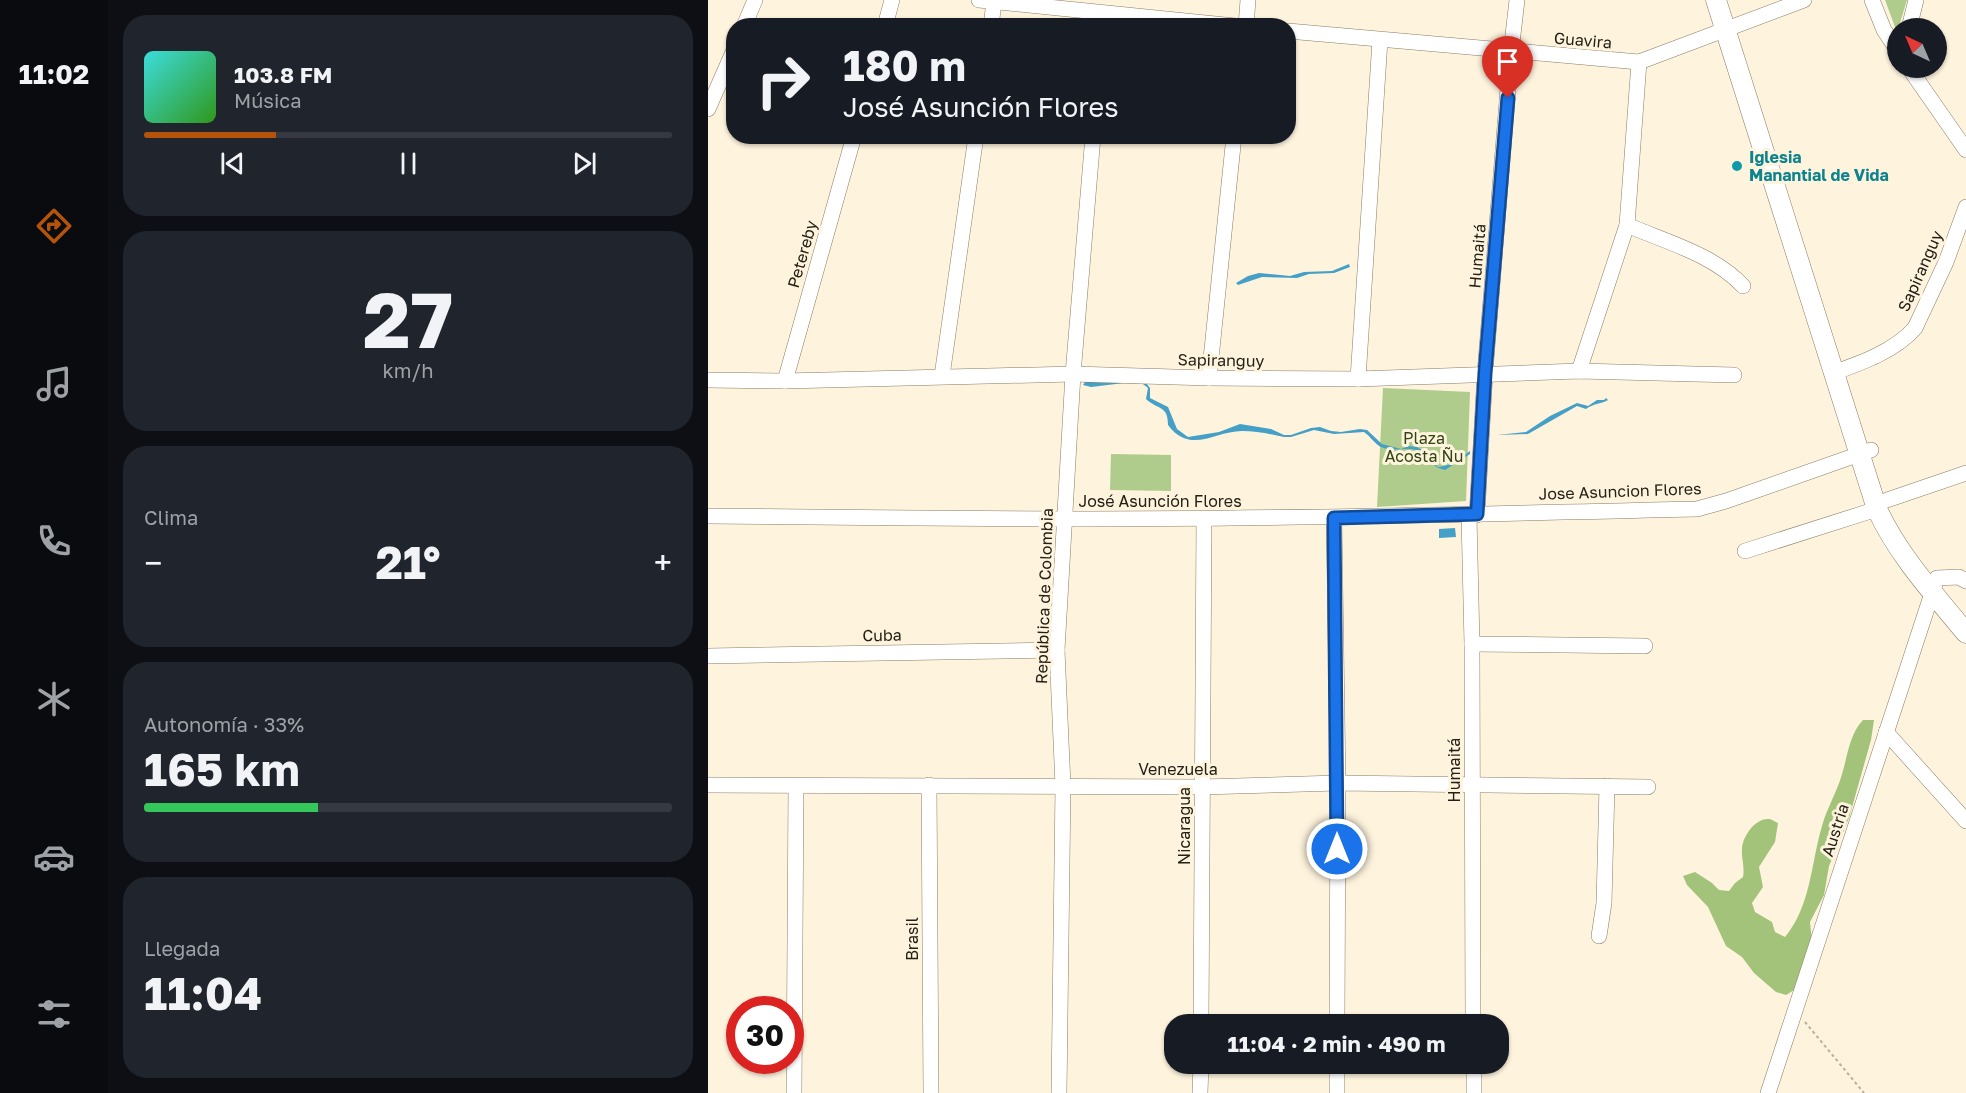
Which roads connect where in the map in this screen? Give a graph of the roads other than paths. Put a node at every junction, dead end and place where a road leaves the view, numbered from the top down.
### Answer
1 (755, 0) edge
2 (892, 0) edge
3 (979, 0) edge
4 (1248, 0) edge
5 (1517, 0) edge
6 (1716, 0) edge
7 (1729, 0) edge
8 (1804, 0) edge
9 (1872, 0) edge
10 (1916, 0) edge
11 (994, 2) junction
12 (747, 18) edge
13 (887, 18) edge
14 (992, 18) edge
15 (1097, 18) edge
16 (1247, 18) edge
17 (1912, 18) edge
18 (1731, 26) junction
19 (1296, 32) edge
20 (1887, 34) edge
21 (1380, 40) junction
22 (1511, 52) junction
23 (1640, 62) junction
24 (726, 68) edge
25 (1916, 78) edge
26 (708, 109) edge
27 (852, 144) edge
28 (974, 144) edge
29 (1092, 144) edge
30 (1233, 144) edge
31 (1966, 150) edge
32 (1966, 207) edge
33 (1627, 225) junction
34 (1743, 286) dead end
35 (1579, 371) junction
36 (1839, 371) junction
37 (1485, 373) junction
38 (1073, 374) junction
39 (1734, 375) dead end
40 (942, 376) junction
41 (1209, 378) junction
42 (1358, 379) junction
43 (708, 380) edge
44 (785, 381) junction
45 (1865, 452) junction
46 (1966, 473) edge
47 (1882, 504) junction
48 (1473, 515) junction
49 (708, 516) edge
50 (1334, 518) junction
51 (1063, 519) junction
52 (1204, 519) junction
53 (1745, 551) dead end
54 (1966, 580) edge
55 (1935, 585) junction
56 (1966, 616) edge
57 (1966, 633) edge
58 (1472, 644) junction
59 (1645, 646) dead end
60 (1057, 650) junction
61 (708, 656) edge
62 (1886, 732) junction
63 (1338, 783) junction
64 (708, 785) edge
65 (929, 785) junction
66 (796, 786) junction
67 (1063, 786) junction
68 (1473, 786) junction
69 (1607, 786) junction
70 (1202, 787) junction
71 (1648, 787) dead end
72 (1966, 821) edge
73 (1599, 936) dead end
74 (1201, 1014) edge
75 (1337, 1014) edge
76 (1473, 1014) edge
77 (1201, 1074) edge
78 (1337, 1074) edge
79 (1474, 1074) edge
80 (794, 1093) edge
81 (931, 1093) edge
82 (1059, 1093) edge
83 (1200, 1093) edge
84 (1337, 1093) edge
85 (1474, 1093) edge
86 (1768, 1093) edge

1 - 12 street
2 - 13 street
3 - 11 street
4 - 16 street
5 - 22 street, Humaitá
6 - 18 main road
7 - 18 main road
8 - 18 street, Guavira
9 - 20 street
10 - 17 street
11 - 14 street
11 - 15 street
18 - 23 street, Guavira
18 - 36 main road
19 - 21 street, Guavira
21 - 22 street, Guavira
21 - 42 street
22 - 23 street, Guavira
22 - 37 street, Humaitá
23 - 33 street
24 - 26 street
25 - 31 street
27 - 44 street, Petereby
28 - 40 street
29 - 38 street, República de Colombia
30 - 41 street
32 - 36 street, Sapiranguy
33 - 34 street
33 - 35 street
35 - 37 street, Sapiranguy
35 - 39 street, Sapiranguy
36 - 45 main road
37 - 42 street, Sapiranguy
37 - 48 street, Humaitá
38 - 40 street, Sapiranguy
38 - 41 street, Sapiranguy
38 - 51 street, República de Colombia
40 - 44 street, Sapiranguy
41 - 42 street, Sapiranguy
43 - 44 street, Sapiranguy
45 - 47 main road
45 - 48 street, Jose Asuncion Flores
46 - 47 street
47 - 53 street
47 - 55 main road
48 - 50 street, José Asunción Flores
48 - 58 street, Humaitá
49 - 51 street, José Asunción Flores
50 - 52 street, José Asunción Flores
50 - 63 street
51 - 52 street, José Asunción Flores
51 - 60 street, República de Colombia
52 - 70 street, Nicaragua
54 - 55 street
55 - 56 main road
55 - 57 main road
55 - 62 street, Austria
58 - 59 street
58 - 68 street, Humaitá
60 - 61 street, Cuba
60 - 67 street, República de Colombia
62 - 72 street
62 - 86 street, Austria
63 - 68 street, Venezuela
63 - 70 street, Venezuela
63 - 75 street
64 - 66 street, Venezuela
65 - 66 street, Venezuela
65 - 67 street, Venezuela
65 - 81 street, Brasil
66 - 80 street
67 - 70 street, Venezuela
67 - 82 street, República de Colombia
68 - 69 street, Venezuela
68 - 76 street, Humaitá
69 - 71 street, Venezuela
69 - 73 street
70 - 74 street, Nicaragua
77 - 83 street
78 - 84 street
79 - 85 street

